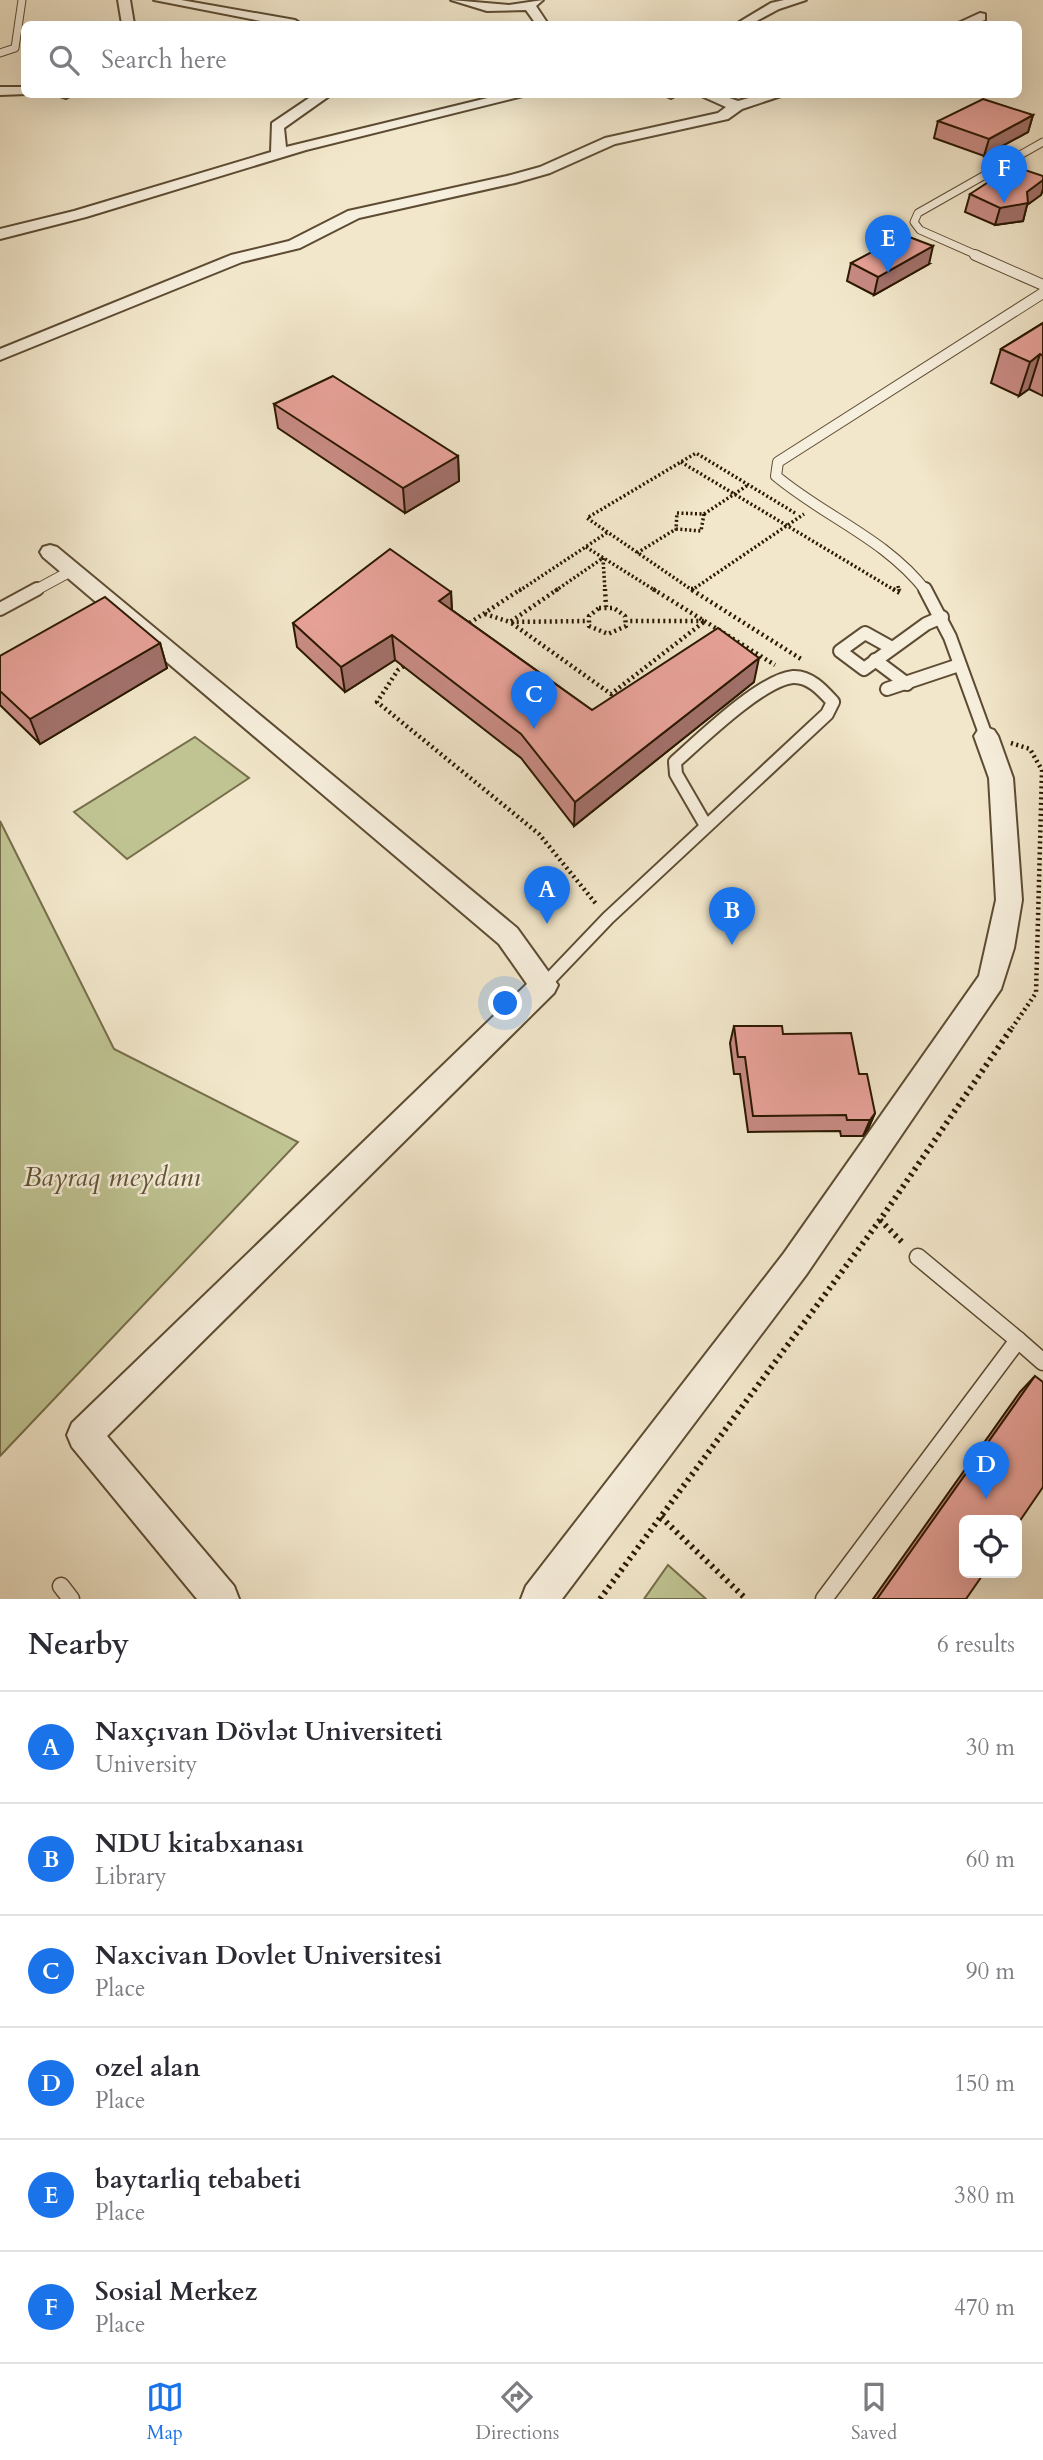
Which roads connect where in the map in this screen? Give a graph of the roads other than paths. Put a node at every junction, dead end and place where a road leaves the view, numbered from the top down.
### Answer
1 (22, 0) edge
2 (124, 0) edge
3 (160, 0) edge
4 (457, 0) edge
5 (800, 0) edge
6 (533, 3) edge
7 (260, 16) junction
8 (980, 17) dead end
9 (128, 21) edge
10 (238, 21) edge
11 (282, 21) edge
12 (541, 21) edge
13 (748, 21) edge
14 (970, 21) edge
15 (0, 52) edge
16 (0, 91) edge
17 (21, 91) edge
18 (319, 98) edge
19 (465, 98) edge
20 (509, 98) edge
21 (715, 98) edge
22 (766, 98) edge
23 (479, 106) junction
24 (737, 106) junction
25 (1043, 142) edge
26 (279, 155) junction
27 (0, 233) edge
28 (1043, 285) edge
29 (1043, 293) edge
30 (0, 355) edge
31 (815, 507) joint
32 (50, 552) dead end
33 (71, 570) junction
34 (0, 609) edge
35 (942, 617) junction
36 (892, 648) junction
37 (875, 660) junction
38 (959, 666) junction
39 (907, 684) junction
40 (887, 689) dead end
41 (986, 736) joint
42 (705, 824) junction
43 (544, 985) junction
44 (918, 1257) road end
45 (1018, 1340) junction
46 (1043, 1362) edge
47 (221, 1599) edge
48 (539, 1599) edge
49 (824, 1599) edge

1 - 15 lane
2 - 9 street
3 - 7 street
4 - 6 street
5 - 13 street
6 - 12 street
7 - 10 street
7 - 11 street
8 - 14 street
16 - 17 street
18 - 26 street
19 - 23 street
20 - 23 street
21 - 24 street
22 - 24 street
23 - 26 street
24 - 30 street
25 - 28 lane
26 - 27 street
29 - 31 lane
31 - 35 lane
32 - 33 street
33 - 34 lane
33 - 43 street
35 - 36 lane
35 - 38 lane
36 - 37 lane
36 - 37 lane
37 - 39 lane
38 - 39 lane
38 - 41 lane
39 - 40 lane
41 - 48 street
42 - 42 lane
42 - 43 lane
43 - 47 street
44 - 45 lane
45 - 46 lane
45 - 49 lane

